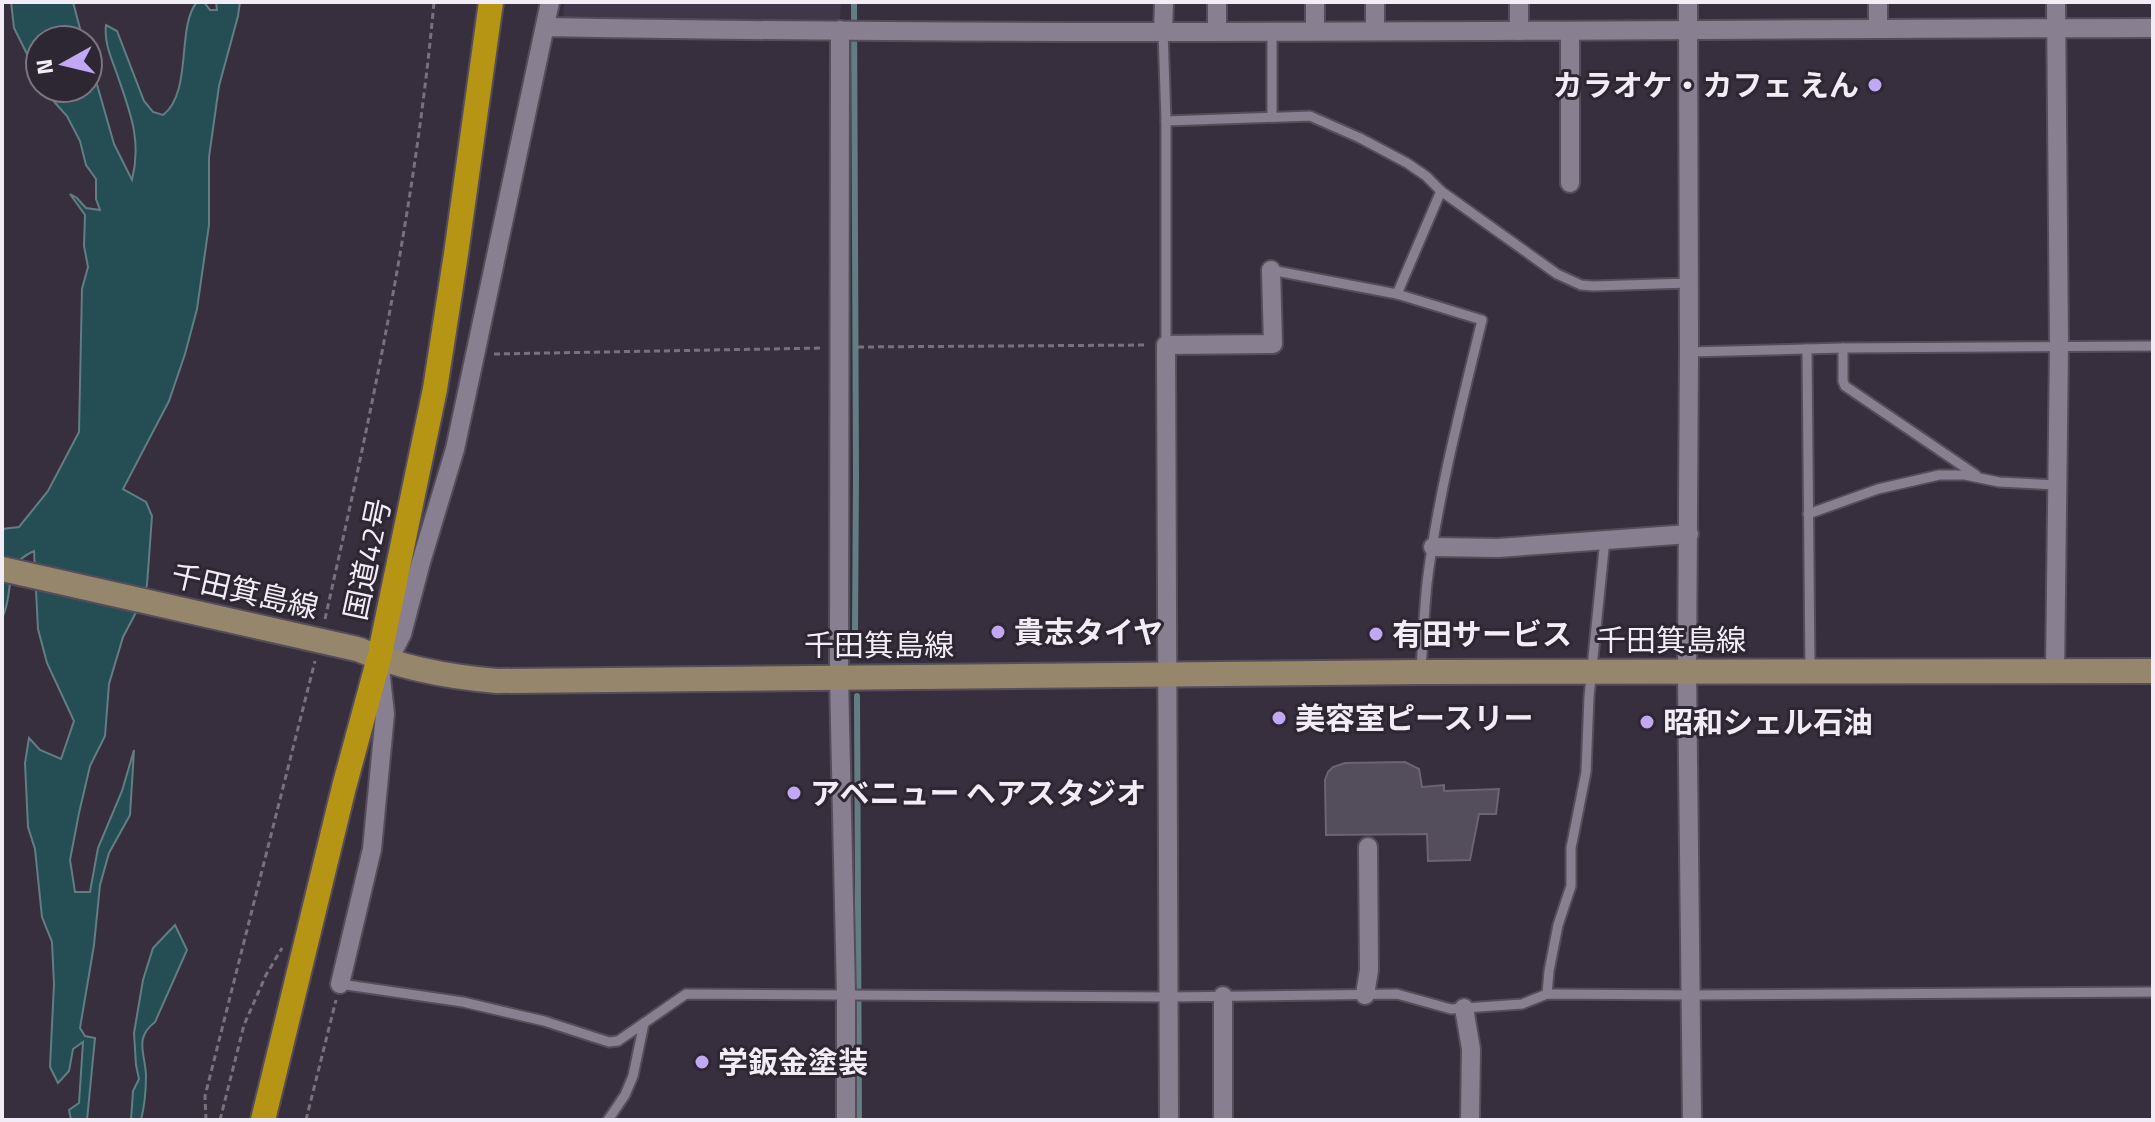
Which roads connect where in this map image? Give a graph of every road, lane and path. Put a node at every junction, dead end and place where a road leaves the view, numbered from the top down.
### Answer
1 (434, 2) edge
2 (491, 2) edge
3 (550, 2) edge
4 (1164, 2) edge
5 (1217, 2) edge
6 (1315, 2) edge
7 (1375, 2) edge
8 (1519, 2) edge
9 (1688, 2) edge
10 (1878, 2) edge
11 (2056, 2) edge
12 (545, 27) junction
13 (1878, 28) junction
14 (2056, 28) junction
15 (2153, 28) edge
16 (1688, 29) junction
17 (840, 30) junction
18 (1375, 30) junction
19 (1163, 31) junction
20 (1217, 31) junction
21 (1315, 31) junction
22 (1519, 31) junction
23 (1570, 31) junction
24 (1272, 32) junction
25 (1272, 117) junction
26 (1166, 121) junction
27 (1570, 183) dead end
28 (1441, 191) junction
29 (1271, 270) joint
30 (1689, 283) junction
31 (1397, 294) junction
32 (1166, 345) junction
33 (2059, 346) junction
34 (2153, 346) edge
35 (1843, 348) junction
36 (1807, 349) junction
37 (1689, 352) junction
38 (1978, 477) junction
39 (2056, 485) junction
40 (1808, 514) junction
41 (1689, 534) junction
42 (1605, 539) junction
43 (1433, 547) junction
44 (2, 569) edge
45 (324, 626) dead end
46 (316, 656) dead end
47 (374, 656) junction
48 (2153, 671) edge
49 (1421, 672) junction
50 (1592, 672) junction
51 (1687, 672) junction
52 (1810, 672) junction
53 (2055, 672) junction
54 (1168, 675) junction
55 (839, 677) junction
56 (1368, 847) dead end
57 (307, 935) junction
58 (340, 984) junction
59 (2153, 992) edge
60 (1547, 994) junction
61 (846, 995) junction
62 (1365, 995) junction
63 (1692, 995) junction
64 (1223, 996) junction
65 (1167, 997) junction
66 (1464, 1008) junction
67 (644, 1023) junction
68 (206, 1120) edge
69 (220, 1120) edge
70 (263, 1120) edge
71 (306, 1120) edge
72 (608, 1120) edge
73 (846, 1120) edge
74 (1169, 1120) edge
75 (1223, 1120) edge
76 (1470, 1120) edge
77 (1692, 1120) edge

1 - 45 path
2 - 47 highway, 国道42号
3 - 12 street
4 - 19 street
5 - 20 street
6 - 21 street
7 - 18 street
8 - 22 street
9 - 16 street
10 - 13 street
11 - 14 street
12 - 17 street
12 - 47 street
13 - 14 street
13 - 16 street
14 - 15 street
14 - 33 street
16 - 23 street
16 - 30 street
17 - 19 street
17 - 55 street
18 - 21 street
18 - 22 street
19 - 20 street
19 - 26 lane
20 - 24 street
21 - 24 street
22 - 23 street
23 - 27 street
24 - 25 lane
25 - 26 lane
25 - 28 lane
26 - 32 lane
28 - 30 lane
28 - 31 lane
29 - 31 lane
29 - 32 street
30 - 37 street
31 - 43 lane
32 - 54 street
33 - 34 lane
33 - 35 lane
33 - 39 street
35 - 36 lane
35 - 38 lane
36 - 37 lane
36 - 40 lane
37 - 41 street
38 - 39 lane
38 - 40 lane
39 - 53 street
40 - 52 lane
41 - 42 street
41 - 51 street
42 - 43 street
42 - 50 lane
43 - 49 lane
44 - 47 main road, 千田箕島線, bridge
46 - 68 path
47 - 55 main road, 千田箕島線
47 - 57 highway, 国道42号
47 - 58 street
48 - 53 main road, 千田箕島線
49 - 50 main road, 千田箕島線
49 - 54 main road, 千田箕島線
50 - 51 main road, 千田箕島線
50 - 60 lane
51 - 52 main road, 千田箕島線
51 - 63 street
52 - 53 main road, 千田箕島線
54 - 55 main road, 千田箕島線
54 - 65 street
55 - 61 street
56 - 62 street
57 - 69 path
57 - 70 highway, 国道42号
58 - 67 lane
58 - 71 path
59 - 63 lane
60 - 63 lane
60 - 66 lane
61 - 65 lane
61 - 67 lane
61 - 73 street
62 - 64 lane
62 - 66 lane
63 - 77 street
64 - 65 lane
64 - 75 street
65 - 74 street
66 - 76 street
67 - 72 lane

